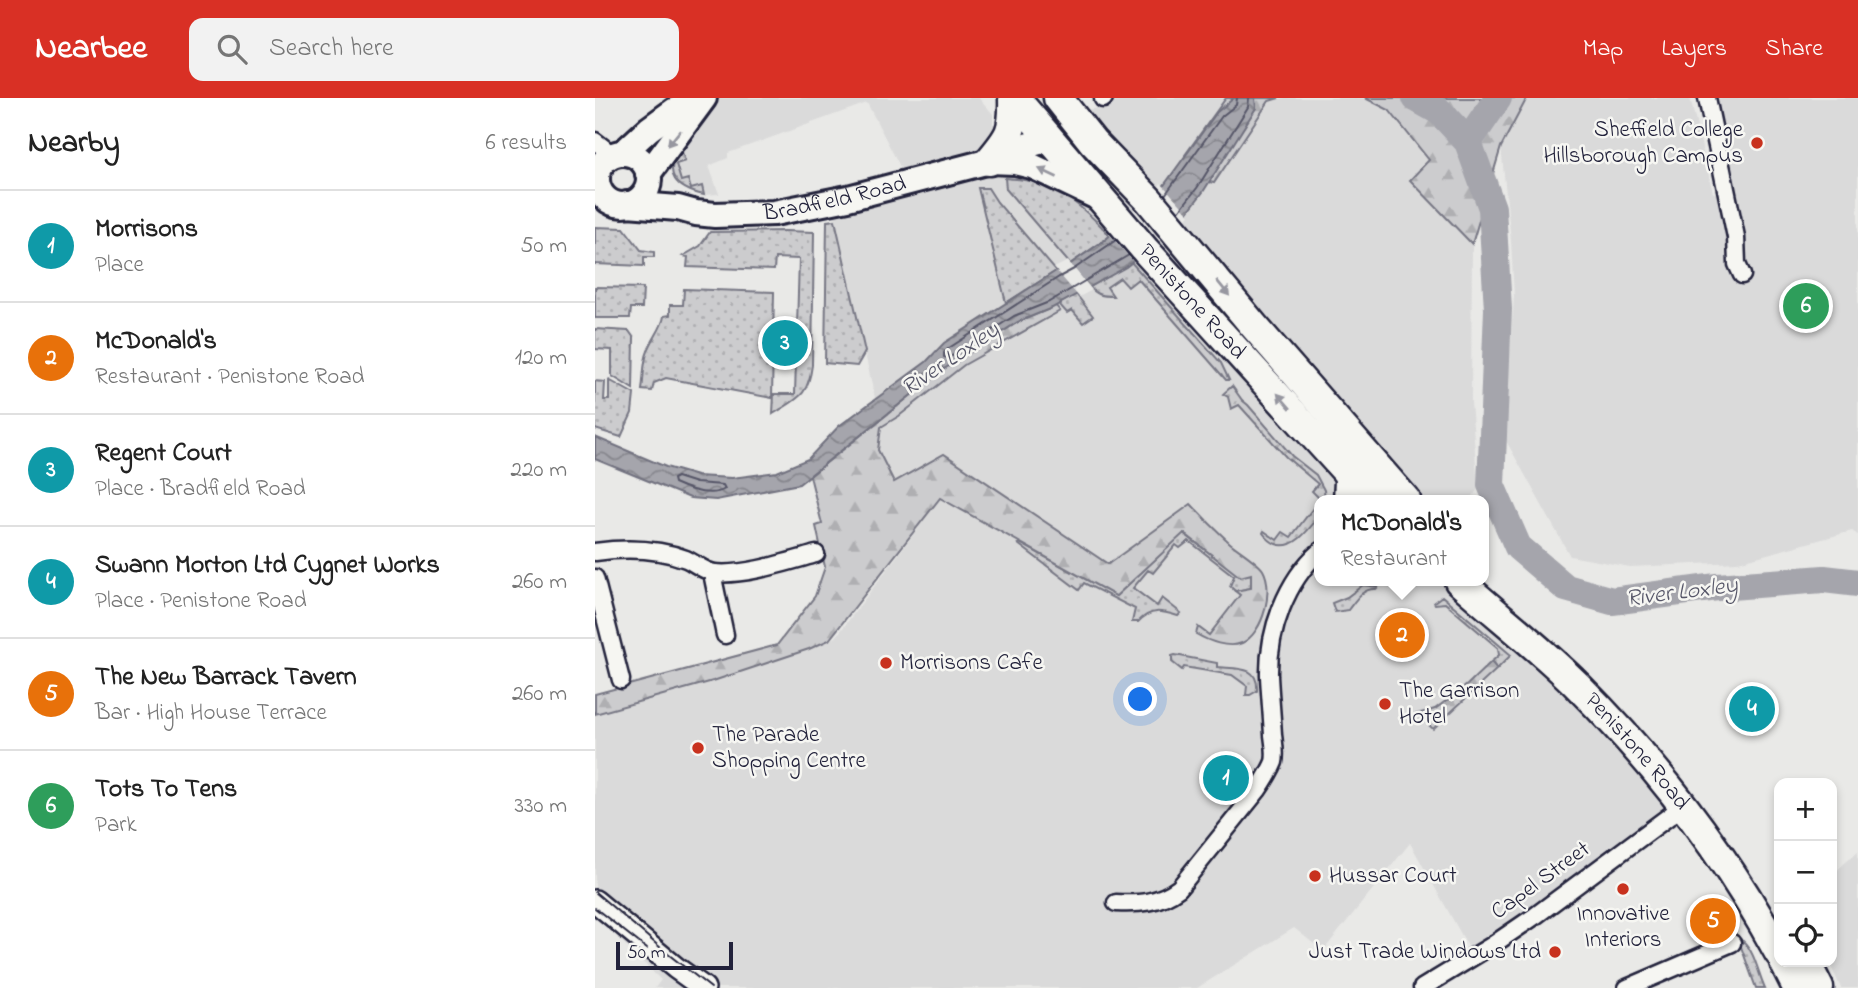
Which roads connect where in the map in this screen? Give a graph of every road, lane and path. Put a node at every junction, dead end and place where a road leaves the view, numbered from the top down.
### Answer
1 (1014, 98) edge
2 (1058, 98) edge
3 (1707, 98) edge
4 (702, 100) edge
5 (1050, 139) junction
6 (1093, 142) junction
7 (604, 159) edge
8 (989, 161) junction
9 (649, 178) junction
10 (1102, 200) junction
11 (611, 202) edge
12 (678, 208) junction
13 (1742, 275) dead end
14 (1351, 456) junction
15 (1342, 495) edge
16 (1370, 495) edge
17 (1381, 495) edge
18 (1400, 495) edge
19 (595, 552) edge
20 (816, 554) dead end
21 (1314, 556) edge
22 (712, 573) junction
23 (595, 578) edge
24 (1489, 584) edge
25 (1465, 586) edge
26 (725, 635) dead end
27 (621, 680) dead end
28 (1683, 806) junction
29 (595, 901) edge
30 (1116, 903) dead end
31 (1774, 906) edge
32 (1732, 943) dead end
33 (1774, 945) edge
34 (1786, 967) edge
35 (1808, 967) edge
36 (1664, 971) junction
37 (704, 988) edge
38 (1422, 988) edge
39 (1627, 988) edge
40 (1670, 988) edge
41 (1797, 988) edge
42 (1819, 988) edge

1 - 5 highway, Penistone Road
1 - 8 highway
2 - 6 highway, Penistone Road
3 - 13 street
4 - 7 main road
4 -> 9 main road
5 - 6 highway
5 - 8 main road
5 - 10 highway, Penistone Road
6 -> 14 highway, Penistone Road
7 - 9 main road, Bradfield Road
7 - 11 main road
10 -> 8 main road
8 - 12 main road, Bradfield Road
9 - 11 main road
9 - 12 main road, Bradfield Road
14 -> 10 highway, Penistone Road
11 - 12 main road, Bradfield Road
14 - 15 street
14 - 16 highway, Penistone Road
14 - 17 highway
14 - 18 highway, Penistone Road
19 - 22 street
20 - 22 street
21 - 30 street
22 - 26 street
23 - 27 street
24 - 31 highway, Penistone Road
25 - 28 highway, Penistone Road
28 - 33 highway, Penistone Road
28 - 38 street, Capel Street
29 - 37 street
32 - 36 street
34 - 41 highway
35 - 42 highway
36 - 39 street
36 - 40 street

